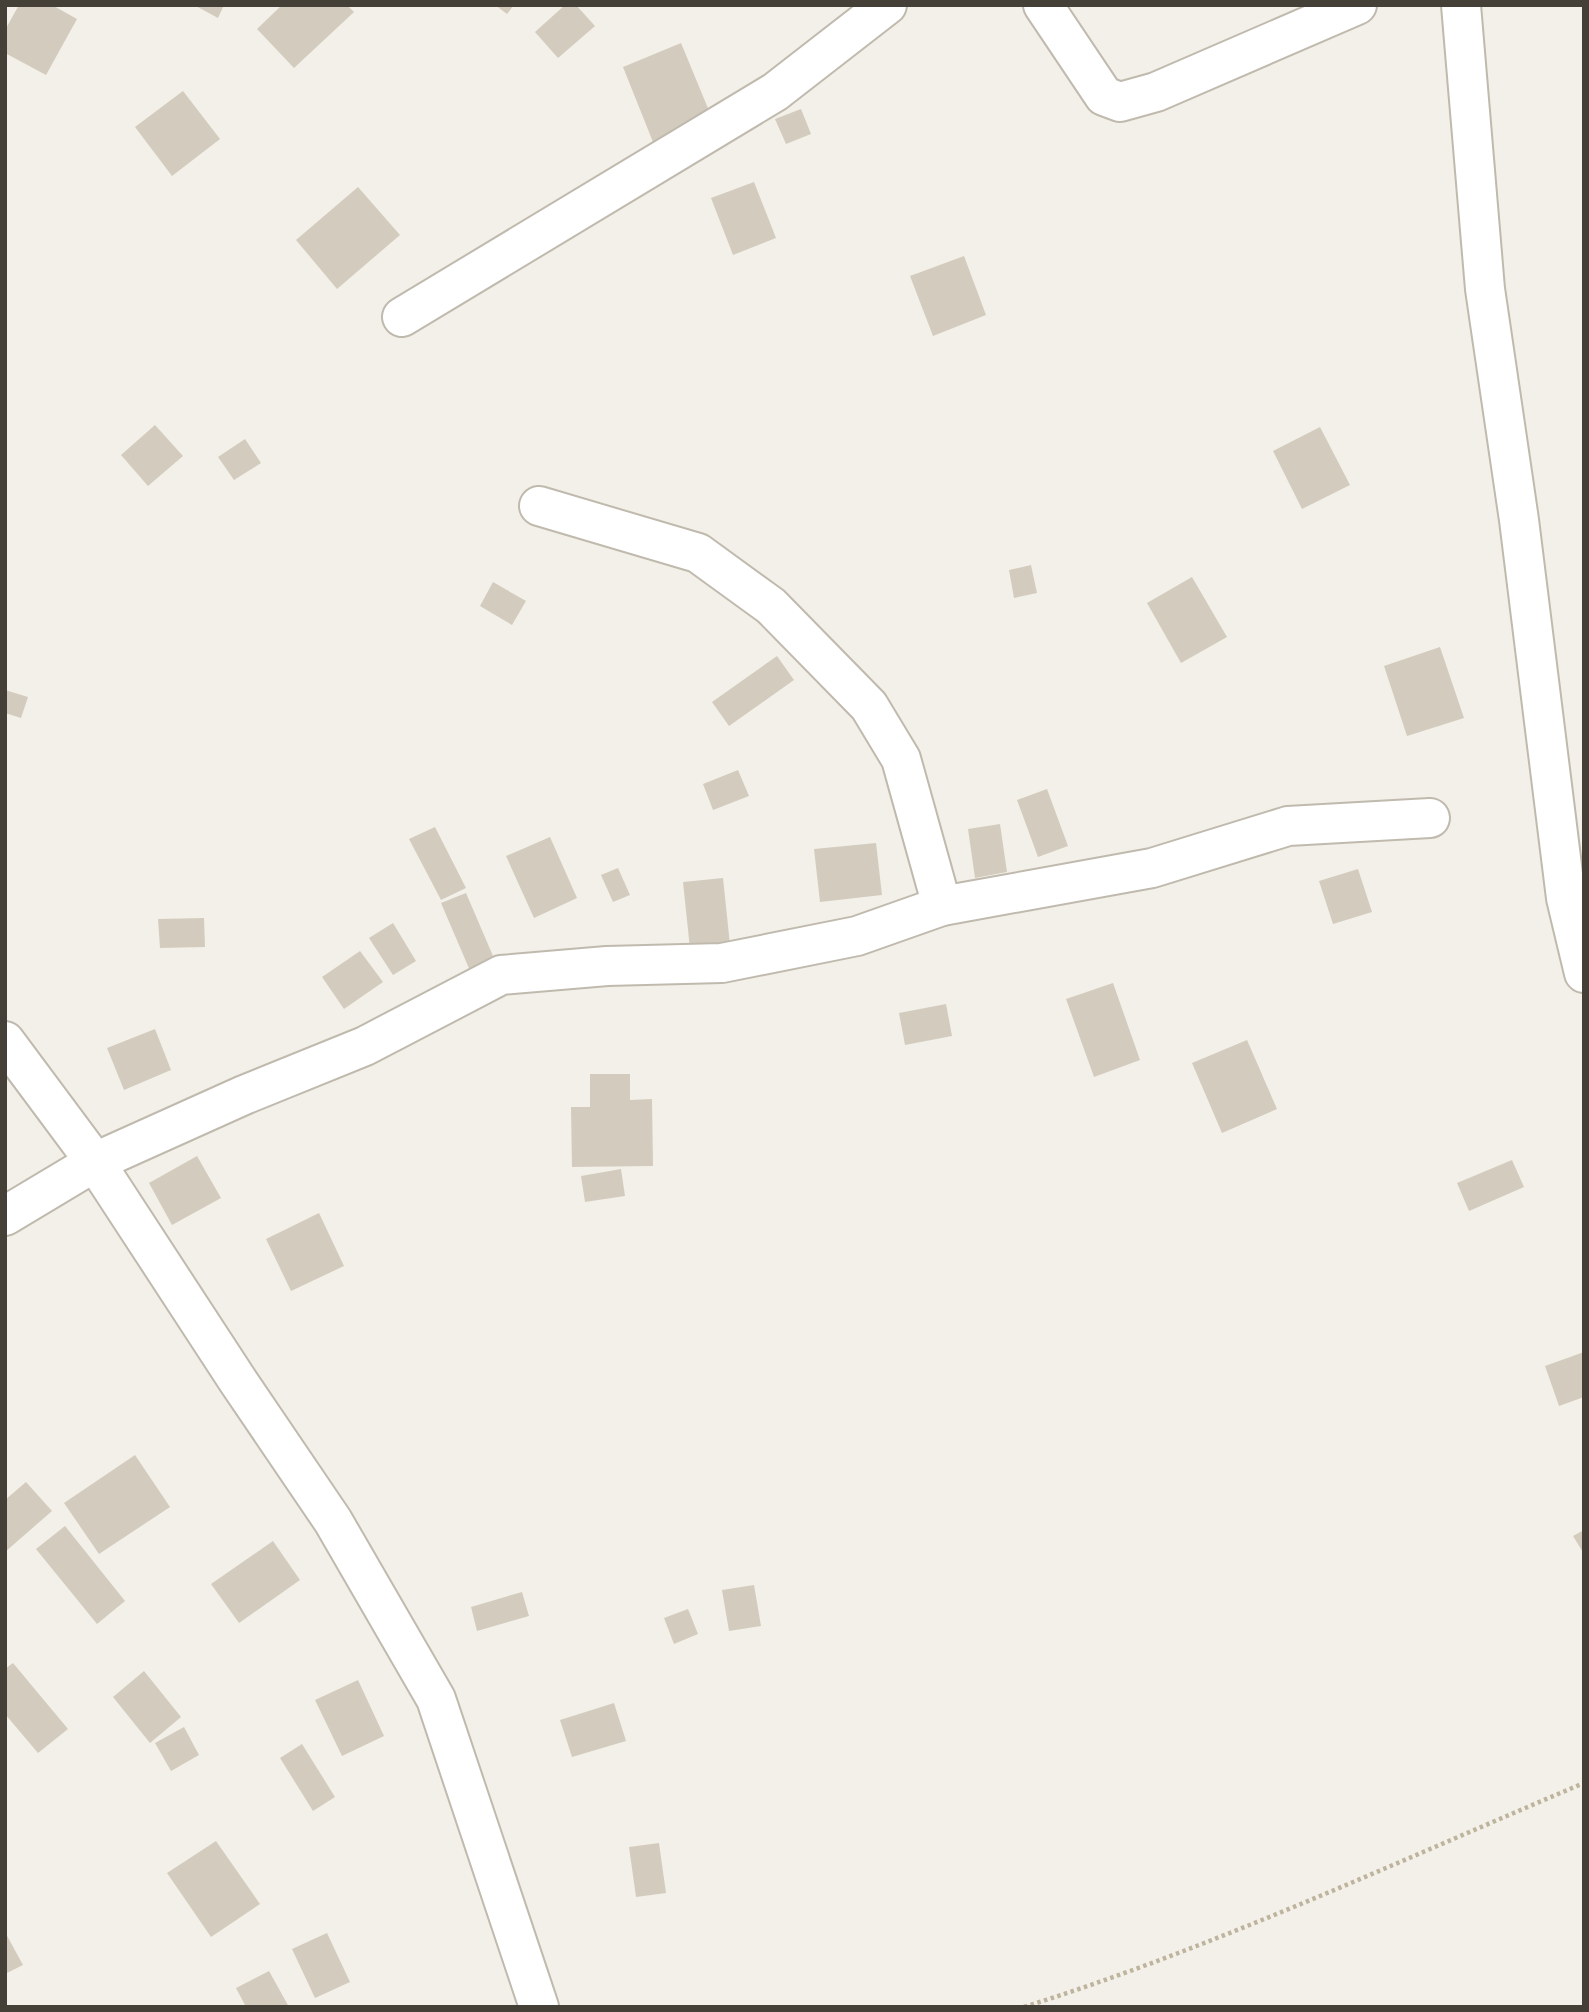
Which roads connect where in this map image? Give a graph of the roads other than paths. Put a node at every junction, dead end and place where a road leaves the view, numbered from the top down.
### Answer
1 (887, 5) edge
2 (1043, 5) edge
3 (1357, 5) edge
4 (1461, 5) edge
5 (402, 317) dead end
6 (539, 506) dead end
7 (1430, 818) dead end
8 (942, 906) junction
9 (1584, 973) edge
10 (5, 1041) edge
11 (95, 1163) junction
12 (5, 1216) edge
13 (539, 2007) edge

1 - 5 street
2 - 3 street
4 - 9 street
6 - 8 street
7 - 8 street
8 - 11 street
10 - 11 street
11 - 12 street
11 - 13 street

